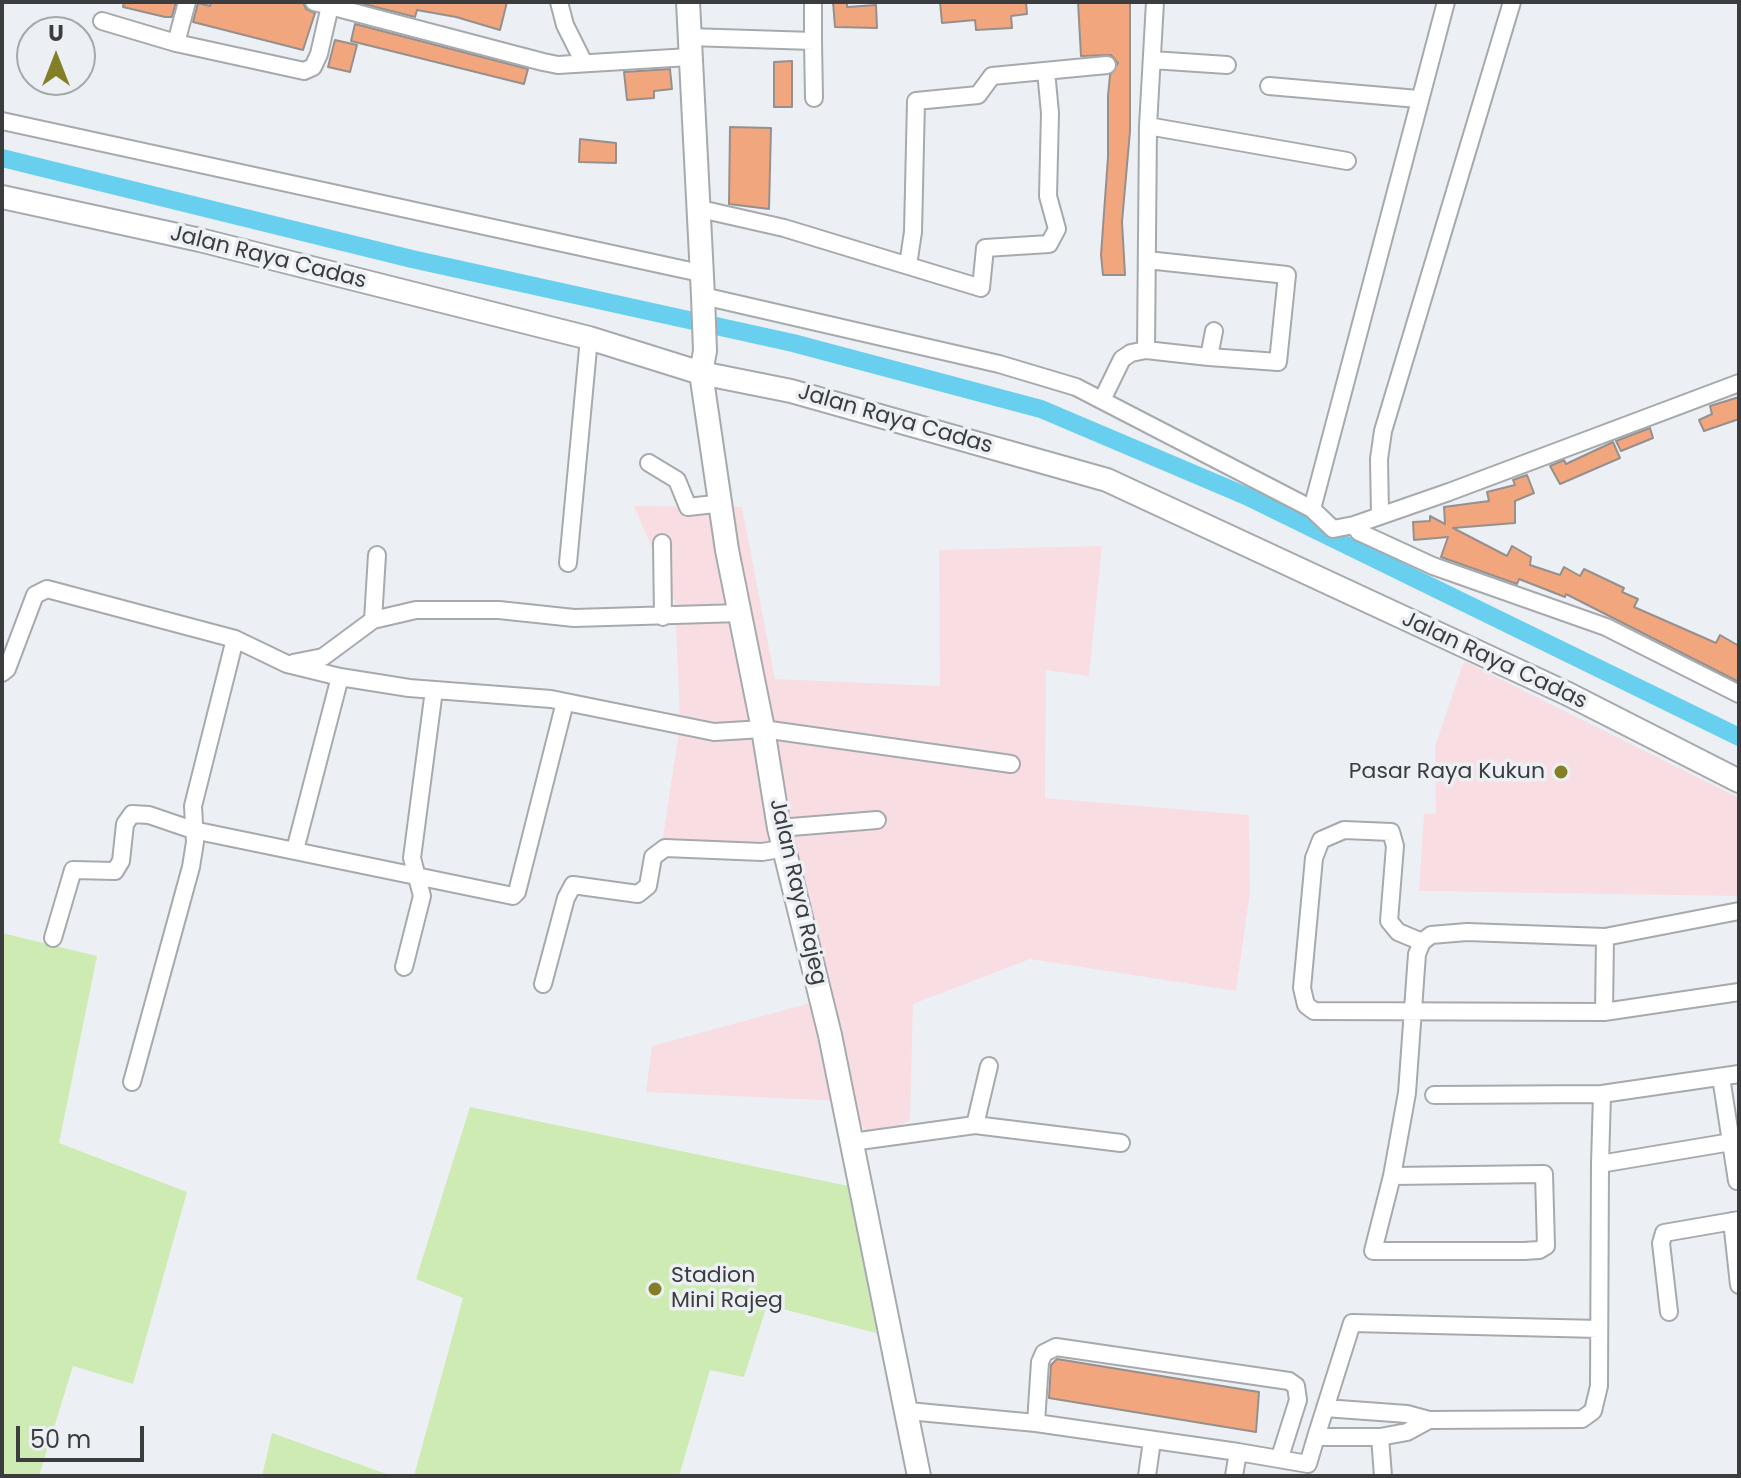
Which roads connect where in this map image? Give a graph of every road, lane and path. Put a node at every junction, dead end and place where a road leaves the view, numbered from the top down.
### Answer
1 (187, 2) edge
2 (559, 2) edge
3 (688, 2) edge
4 (813, 2) edge
5 (1155, 2) edge
6 (1446, 2) edge
7 (1512, 2) edge
8 (325, 3) edge
9 (102, 21) dead end
10 (813, 41) junction
11 (176, 43) junction
12 (689, 47) junction
13 (1152, 60) junction
14 (584, 63) junction
15 (1107, 65) dead end
16 (1227, 65) dead end
17 (1046, 71) junction
18 (1269, 86) dead end
19 (814, 98) dead end
20 (1418, 99) junction
21 (2, 121) edge
22 (1148, 126) junction
23 (1347, 161) dead end
24 (2, 197) edge
25 (696, 208) junction
26 (1147, 260) junction
27 (908, 265) junction
28 (700, 273) junction
29 (703, 300) junction
30 (1214, 331) dead end
31 (589, 338) junction
32 (1146, 350) junction
33 (1209, 357) junction
34 (703, 362) junction
35 (1739, 383) edge
36 (1102, 400) junction
37 (649, 463) dead end
38 (723, 503) junction
39 (1312, 509) junction
40 (1380, 515) junction
41 (1345, 527) junction
42 (662, 543) dead end
43 (377, 555) dead end
44 (568, 563) dead end
45 (741, 613) junction
46 (663, 617) junction
47 (373, 620) junction
48 (235, 639) junction
49 (287, 664) junction
50 (2, 673) edge
51 (340, 677) junction
52 (434, 690) junction
53 (1739, 694) edge
54 (565, 702) junction
55 (763, 729) junction
56 (1011, 764) dead end
57 (1739, 781) edge
58 (877, 820) dead end
59 (193, 830) junction
60 (783, 838) junction
61 (295, 850) junction
62 (416, 876) junction
63 (1739, 911) edge
64 (1605, 937) junction
65 (53, 938) dead end
66 (1422, 942) junction
67 (404, 967) dead end
68 (543, 984) dead end
69 (1739, 992) edge
70 (1411, 1012) junction
71 (1604, 1012) junction
72 (989, 1066) dead end
73 (1739, 1074) edge
74 (1721, 1077) junction
75 (132, 1082) dead end
76 (1602, 1094) junction
77 (1434, 1095) dead end
78 (975, 1125) junction
79 (852, 1142) junction
80 (1731, 1142) junction
81 (1121, 1143) dead end
82 (1600, 1164) junction
83 (1392, 1176) junction
84 (1737, 1181) edge
85 (1735, 1220) edge
86 (1739, 1285) edge
87 (1669, 1312) dead end
88 (1599, 1329) junction
89 (1325, 1408) junction
90 (908, 1411) junction
91 (1429, 1420) junction
92 (1036, 1423) junction
93 (1316, 1437) junction
94 (1380, 1437) junction
95 (1152, 1441) junction
96 (1238, 1452) junction
97 (1280, 1457) junction
98 (1309, 1470) edge
99 (919, 1476) edge
100 (1147, 1476) edge
101 (1234, 1476) edge
102 (1383, 1476) edge

1 - 11 street
2 - 14 street
3 - 12 street, Jalan Raya Rajeg
4 - 10 street
5 - 13 street
6 - 20 street
7 - 40 street
8 - 11 street
8 - 14 street
9 - 11 street
10 - 12 street
10 - 19 street
12 - 14 street
12 - 25 street, Jalan Raya Rajeg
13 - 16 street
13 - 22 street
15 - 17 street
17 - 27 street
17 - 27 street
18 - 20 street
20 - 39 street
21 - 28 street
22 - 23 street
22 - 26 street
24 - 31 street, Jalan Raya Cadas
25 - 27 street
25 - 28 street, Jalan Raya Rajeg
26 - 32 street
26 - 33 street
28 - 29 street, Jalan Raya Rajeg
29 - 34 street, Jalan Raya Rajeg
29 - 36 street
30 - 33 street
31 - 34 street, Jalan Raya Cadas
31 - 44 street
32 - 33 street
32 - 36 street
34 - 38 street, Jalan Raya Rajeg
34 - 57 street, Jalan Raya Cadas
35 - 40 street
36 - 39 street
37 - 38 street
38 - 45 street, Jalan Raya Rajeg
39 - 41 street
40 - 41 street
41 - 53 street
42 - 46 street
43 - 47 street
45 - 46 street
45 - 55 street, Jalan Raya Rajeg
46 - 47 street
47 - 49 street
48 - 49 street
48 - 50 street
48 - 59 street
49 - 51 street
51 - 52 street
51 - 61 street
52 - 54 street
52 - 62 street
54 - 55 street
54 - 62 street
55 - 56 street
55 - 60 street, Jalan Raya Rajeg
58 - 60 street
59 - 61 street
59 - 65 street
59 - 75 street
60 - 68 street
60 - 79 street, Jalan Raya Rajeg
61 - 62 street
62 - 67 street
63 - 64 street
64 - 66 street
64 - 71 street
66 - 70 street
66 - 70 street
69 - 71 street
70 - 71 street
70 - 83 street
72 - 78 street
73 - 74 street
74 - 76 street
74 - 80 street
76 - 77 street
76 - 82 street
78 - 79 street
78 - 81 street
79 - 90 street, Jalan Raya Rajeg
80 - 82 street
80 - 84 street
82 - 88 street
83 - 83 street
85 - 86 street
85 - 87 street
88 - 89 street
88 - 91 street
89 - 91 street
89 - 93 street
90 - 92 street
90 - 99 street, Jalan Raya Rajeg
91 - 94 street
92 - 95 street
92 - 97 street
93 - 94 street
93 - 98 street
94 - 102 street
95 - 96 street
95 - 100 street
96 - 97 street
96 - 101 street
97 - 98 street

